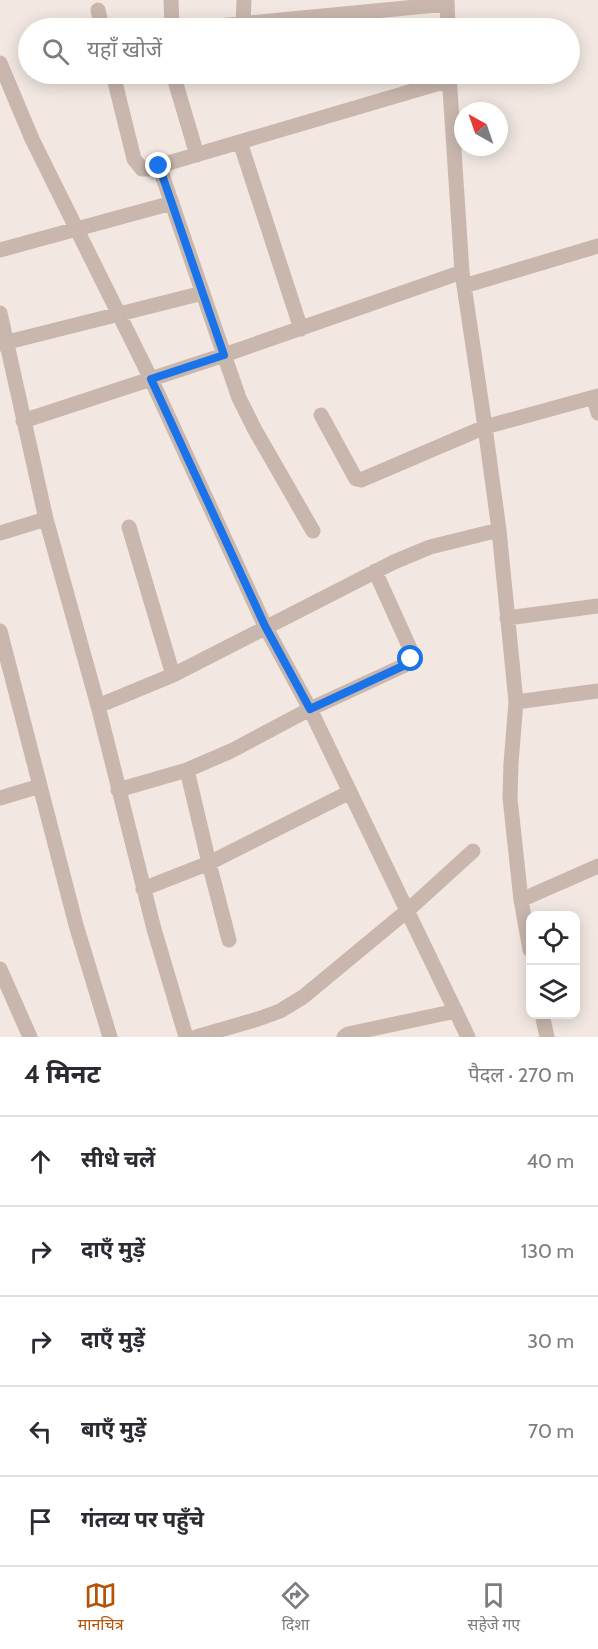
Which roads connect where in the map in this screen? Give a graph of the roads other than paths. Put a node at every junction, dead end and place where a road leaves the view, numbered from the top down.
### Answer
1 (171, 0) edge
2 (244, 0) edge
3 (447, 2) edge
4 (98, 10) dead end
5 (100, 18) edge
6 (172, 18) edge
7 (243, 18) edge
8 (305, 18) edge
9 (448, 18) edge
10 (0, 63) edge
11 (115, 84) edge
12 (176, 84) edge
13 (426, 84) edge
14 (449, 84) edge
15 (240, 142) junction
16 (197, 155) junction
17 (159, 166) junction
18 (172, 203) junction
19 (78, 229) junction
20 (598, 246) edge
21 (0, 250) edge
22 (463, 279) junction
23 (203, 293) junction
24 (0, 313) edge
25 (119, 314) junction
26 (301, 329) junction
27 (3, 343) edge
28 (224, 355) junction
29 (151, 379) junction
30 (596, 397) edge
31 (598, 413) edge
32 (321, 415) dead end
33 (23, 421) junction
34 (485, 427) junction
35 (46, 519) junction
36 (129, 527) dead end
37 (498, 530) junction
38 (313, 531) dead end
39 (0, 533) edge
40 (375, 571) junction
41 (598, 606) edge
42 (507, 618) junction
43 (265, 626) junction
44 (0, 631) edge
45 (173, 675) junction
46 (598, 691) edge
47 (516, 702) junction
48 (98, 706) junction
49 (310, 709) junction
50 (188, 770) junction
51 (40, 786) junction
52 (118, 790) junction
53 (350, 792) junction
54 (0, 798) edge
55 (473, 851) dead end
56 (209, 863) junction
57 (598, 866) edge
58 (143, 889) junction
59 (521, 900) junction
60 (407, 911) junction
61 (526, 925) edge
62 (229, 940) dead end
63 (0, 969) edge
64 (456, 1011) junction
65 (543, 1019) edge
66 (30, 1037) edge
67 (111, 1037) edge
68 (186, 1037) edge
69 (196, 1037) edge
70 (344, 1037) edge
71 (468, 1037) edge
72 (547, 1037) edge

1 - 6 street
2 - 7 street
3 - 8 street
3 - 9 street
4 - 5 street
10 - 19 street
11 - 17 street
12 - 16 street
13 - 15 street
14 - 22 street
15 - 16 street
15 - 26 street
16 - 17 street
17 - 18 street
18 - 19 street
18 - 23 street
19 - 21 street
19 - 25 street
20 - 22 street
22 - 26 street
22 - 34 street
23 - 25 street
23 - 28 street
24 - 27 street
25 - 27 street
25 - 29 street
26 - 28 street
27 - 33 street
28 - 29 street
28 - 38 street
29 - 33 street
29 - 43 street
30 - 31 street
30 - 34 street
32 - 34 street
33 - 35 street
34 - 37 street
35 - 39 street
35 - 48 street
36 - 45 street
37 - 40 street
37 - 42 street
40 - 43 street
40 - 49 street
41 - 42 street
42 - 47 street
43 - 45 street
43 - 49 street
44 - 51 street
45 - 48 street
46 - 47 street
47 - 59 street
48 - 52 street
49 - 50 street
49 - 53 street
50 - 52 street
50 - 56 street
51 - 54 street
51 - 67 street
52 - 58 street
53 - 56 street
53 - 60 street
55 - 60 street
56 - 58 street
56 - 62 street
57 - 59 street
58 - 68 street
59 - 61 street
60 - 64 street
60 - 69 street
63 - 66 street
64 - 70 street
64 - 71 street
65 - 72 street

